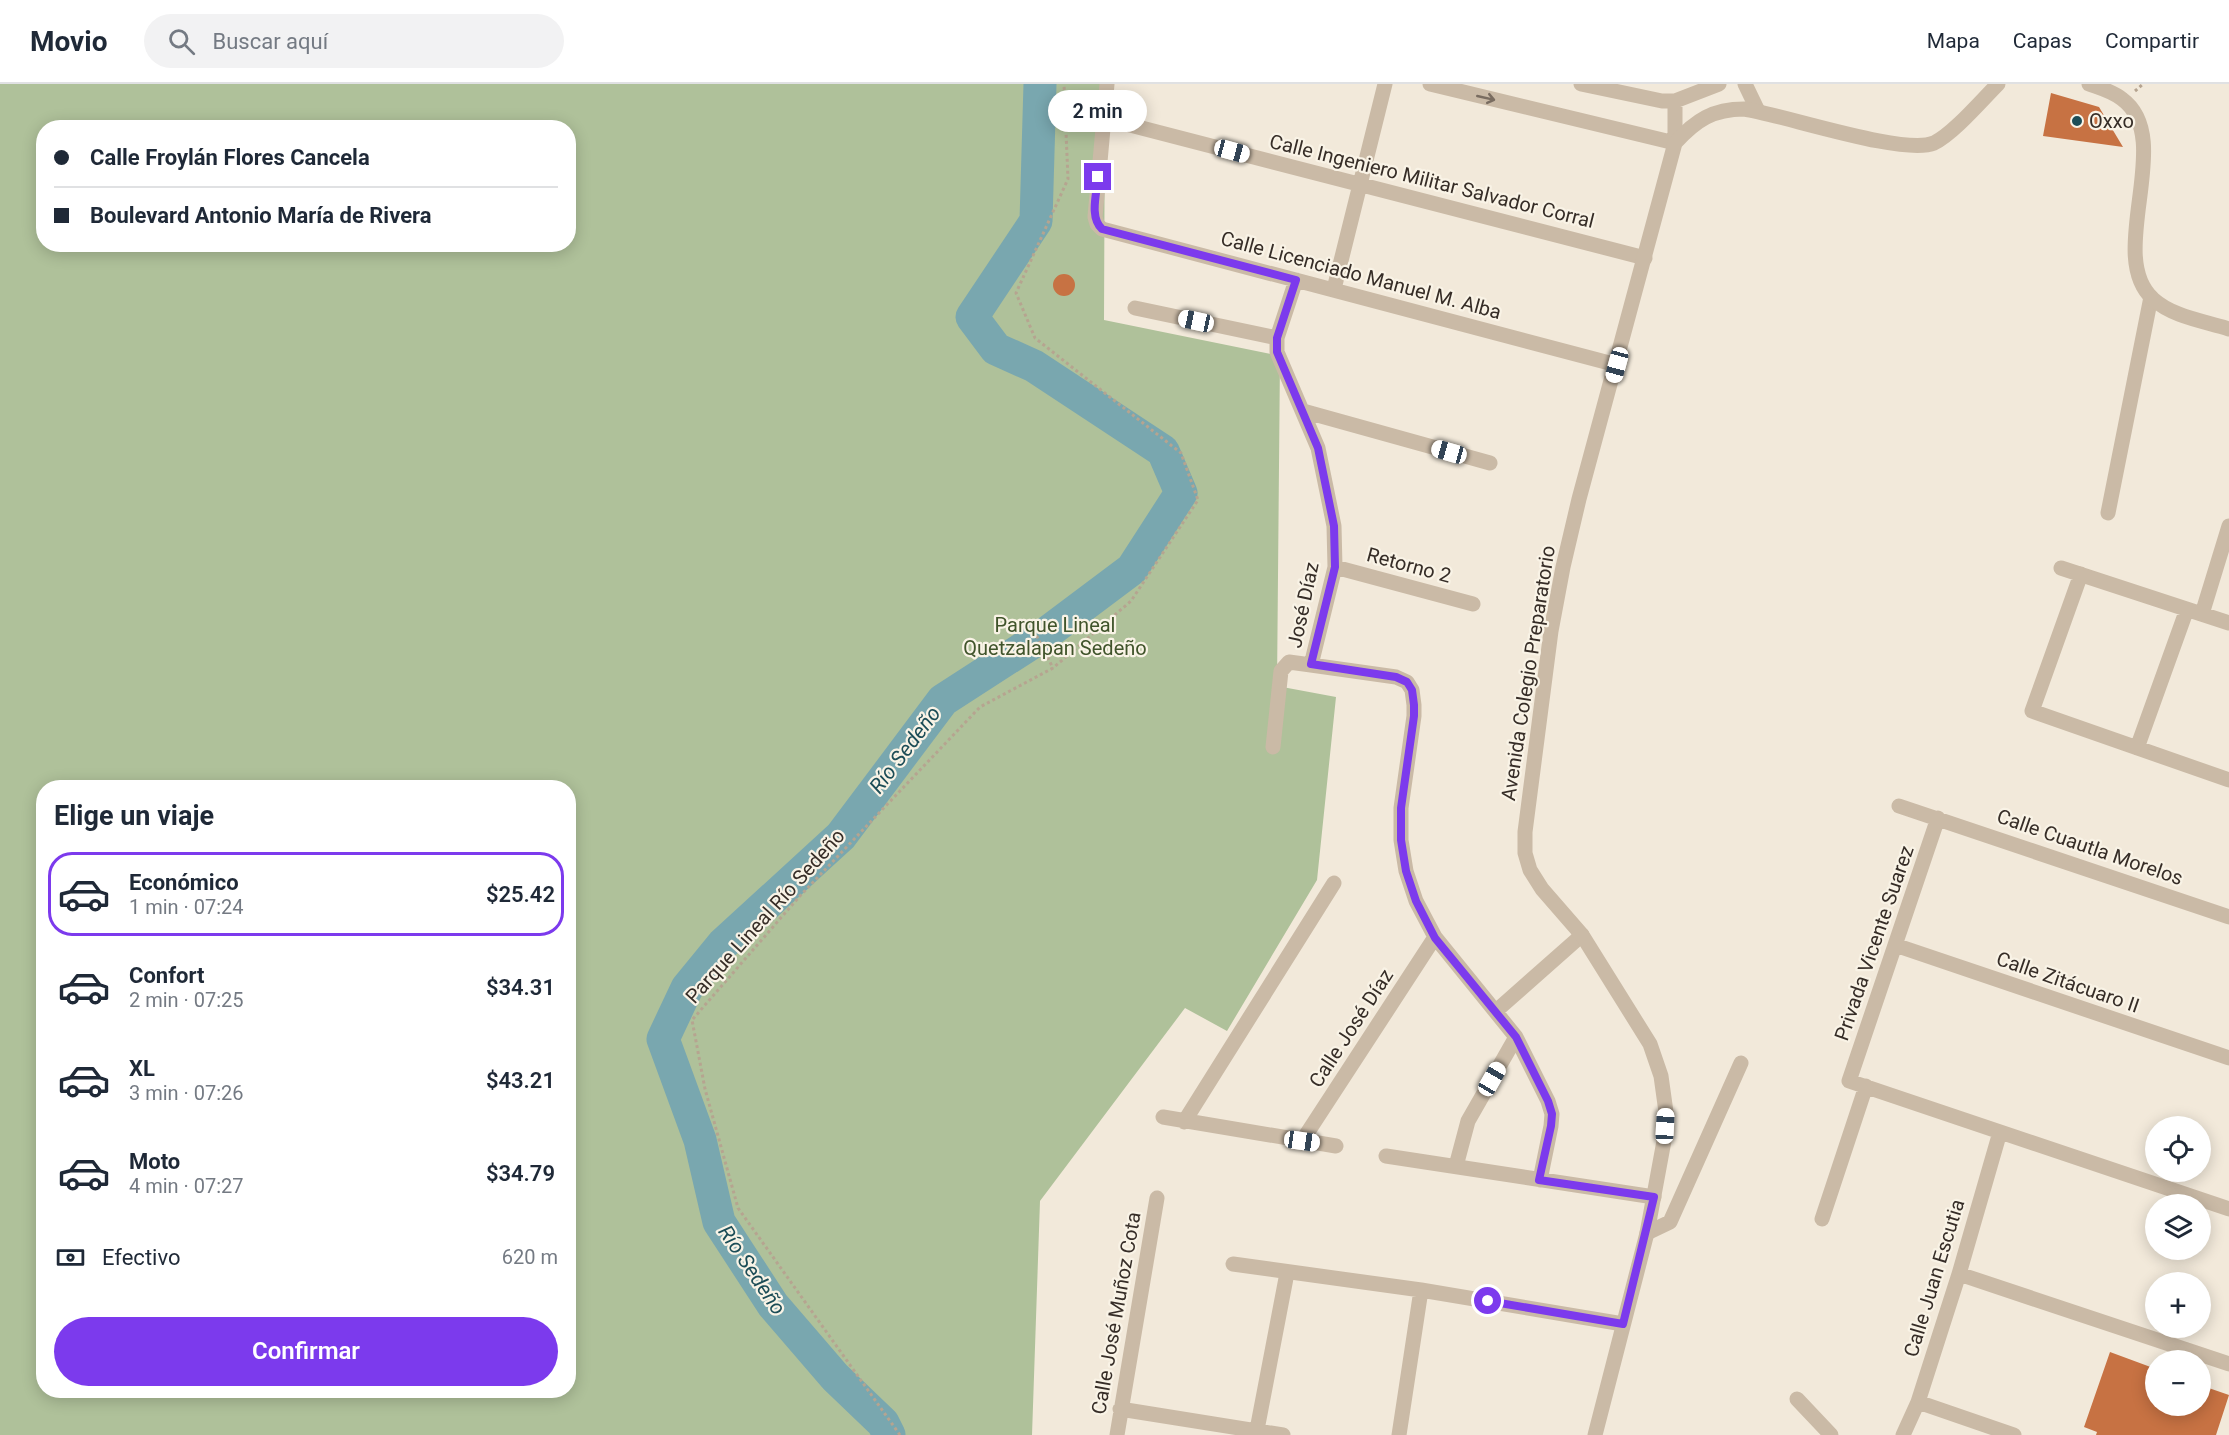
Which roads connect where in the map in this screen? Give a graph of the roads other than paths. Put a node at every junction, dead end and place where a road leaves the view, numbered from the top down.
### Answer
1 (1107, 84) edge
2 (1385, 84) edge
3 (1430, 84) edge
4 (1581, 84) edge
5 (1719, 84) edge
6 (1745, 84) edge
7 (1998, 84) edge
8 (2089, 84) edge
9 (1675, 101) junction
10 (1758, 111) junction
11 (1103, 118) junction
12 (1675, 143) junction
13 (1360, 184) junction
14 (1645, 258) junction
15 (1296, 280) junction
16 (1334, 289) junction
17 (2151, 297) junction
18 (1134, 308) dead end
19 (2229, 329) edge
20 (1277, 338) junction
21 (1617, 365) junction
22 (1303, 411) junction
23 (1490, 463) dead end
24 (2108, 513) dead end
25 (2229, 526) edge
26 (1335, 567) junction
27 (2061, 568) dead end
28 (2081, 574) junction
29 (1473, 604) dead end
30 (2195, 612) junction
31 (2229, 623) edge
32 (1311, 664) junction
33 (1273, 747) dead end
34 (2137, 748) junction
35 (2229, 780) edge
36 (1899, 806) dead end
37 (1938, 818) junction
38 (1334, 883) dead end
39 (2229, 917) edge
40 (1582, 935) junction
41 (1435, 938) junction
42 (1895, 945) junction
43 (1496, 1011) junction
44 (1516, 1037) junction
45 (2229, 1058) edge
46 (1741, 1063) dead end
47 (1866, 1086) junction
48 (1163, 1118) dead end
49 (1184, 1122) junction
50 (2000, 1132) junction
51 (1302, 1141) junction
52 (1335, 1146) dead end
53 (1386, 1156) dead end
54 (1456, 1166) junction
55 (1539, 1180) junction
56 (1157, 1197) dead end
57 (1654, 1197) junction
58 (2229, 1209) edge
59 (1822, 1219) dead end
60 (1647, 1233) junction
61 (1233, 1264) dead end
62 (1287, 1273) junction
63 (1959, 1274) junction
64 (1421, 1290) junction
65 (1623, 1324) junction
66 (2229, 1364) edge
67 (1797, 1399) dead end
68 (1918, 1402) junction
69 (1120, 1409) junction
70 (1257, 1433) edge
71 (1117, 1435) edge
72 (1283, 1435) edge
73 (1399, 1435) edge
74 (1595, 1435) edge
75 (1831, 1435) edge
76 (1903, 1435) edge
77 (2014, 1435) edge

1 - 11 street
2 - 13 street
3 -> 12 street
4 - 9 street
5 - 9 street
6 - 10 street
7 - 10 street
8 - 17 street
9 - 12 street, Avenida Colegio Preparatorio
10 - 12 street
11 - 13 street, Calle Ingeniero Militar Salvador Corral
11 - 15 street, Calle Licenciado Manuel M. Alba
12 - 14 street, Avenida Colegio Preparatorio
13 - 14 street, Calle Ingeniero Militar Salvador Corral
13 - 16 street
14 - 21 street, Avenida Colegio Preparatorio
15 - 16 street, Calle Licenciado Manuel M. Alba
15 - 20 street, José Díaz
16 - 21 street, Calle Licenciado Manuel M. Alba
17 - 19 street
17 - 24 street
18 - 20 street
20 - 22 street, José Díaz
21 - 40 street, Avenida Colegio Preparatorio
22 - 23 street
22 - 26 street, José Díaz
25 - 30 street
26 - 29 street, Retorno 2
26 - 32 street, José Díaz
27 - 28 street
28 - 30 street
28 - 34 street
30 - 31 street
30 - 34 street
32 - 33 street
32 - 41 street, José Díaz
34 - 35 street
36 - 37 street, Calle Cuautla Morelos
37 - 39 street, Calle Cuautla Morelos
37 - 42 street, Privada Vicente Suarez
38 - 49 street
40 - 43 street
40 - 57 street, Avenida Colegio Preparatorio
41 - 43 street
41 - 51 street, Calle José Díaz
42 - 45 street, Calle Zitácuaro II
42 - 47 street, Privada Vicente Suarez
43 - 44 street
44 - 54 street
44 - 55 street
46 - 60 street
47 - 50 street
47 - 59 street
48 - 49 street
49 - 51 street
50 - 58 street
50 - 63 street, Calle Juan Escutia
51 - 52 street
53 - 54 street
54 - 55 street
55 - 57 street
56 - 69 street, Calle José Muñoz Cota
57 - 60 street, Avenida Colegio Preparatorio
60 - 65 street, Avenida Colegio Preparatorio
61 - 62 street
62 - 64 street
62 - 70 street
63 - 66 street
63 - 68 street, Calle Juan Escutia
64 - 65 street
64 - 73 street
65 - 74 street, Avenida Colegio Preparatorio
67 - 75 street
68 - 76 street, Calle Juan Escutia
68 - 77 street
69 - 70 street
69 - 71 street, Calle José Muñoz Cota
70 - 72 street

